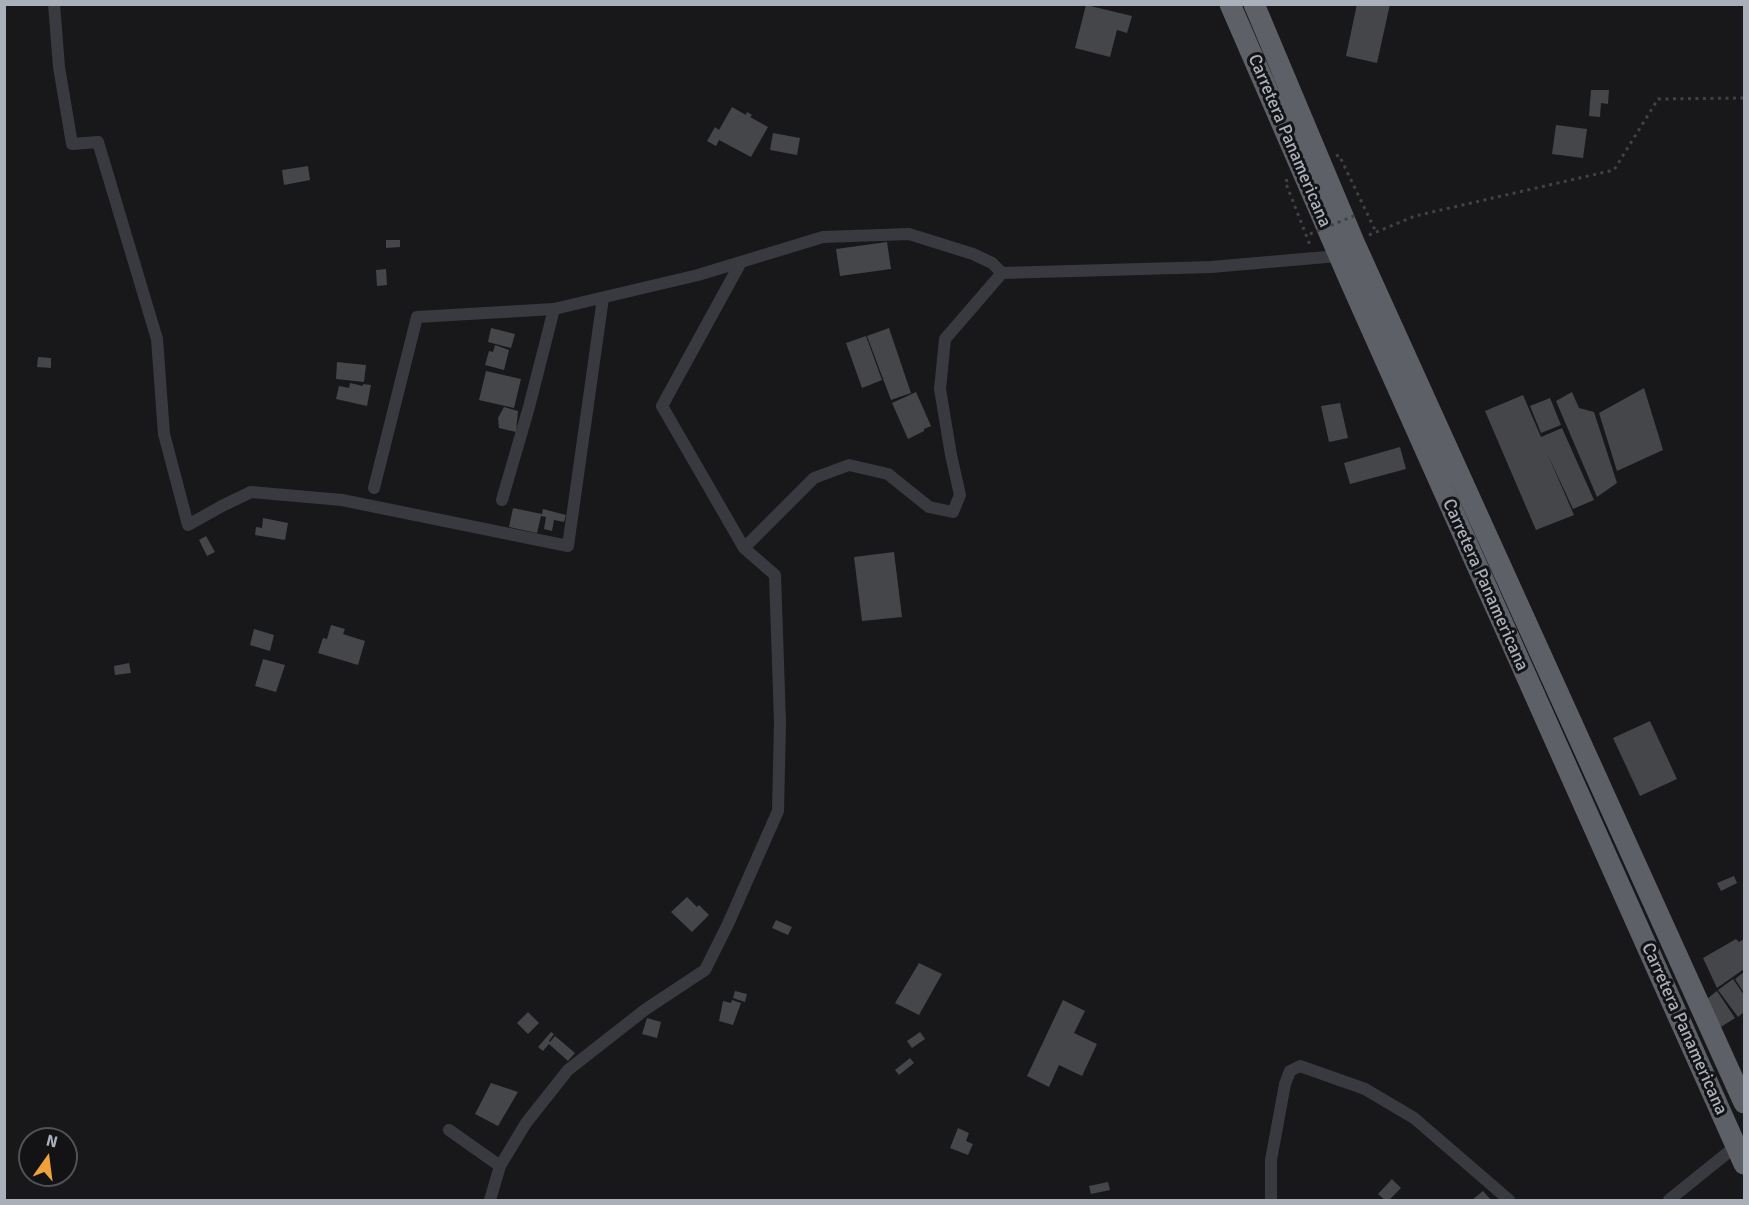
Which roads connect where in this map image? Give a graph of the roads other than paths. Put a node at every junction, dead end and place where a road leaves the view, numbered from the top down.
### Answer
1 (54, 4) edge
2 (1230, 4) edge
3 (1254, 4) edge
4 (1346, 249) junction
5 (741, 262) junction
6 (1002, 273) junction
7 (603, 298) junction
8 (554, 309) junction
9 (374, 488) dead end
10 (502, 500) dead end
11 (744, 548) junction
12 (1744, 1104) edge
13 (449, 1130) dead end
14 (1740, 1155) edge
15 (500, 1166) junction
16 (490, 1200) edge
17 (1271, 1200) edge
18 (1509, 1200) edge
19 (1669, 1200) edge

1 - 7 street
2 - 4 highway, Carretera Panamericana
3 - 4 highway, Carretera Panamericana
4 - 6 street
4 - 12 highway, Carretera Panamericana
4 - 14 highway, Carretera Panamericana
5 - 6 street
5 - 7 street
5 - 11 street
6 - 11 street
7 - 8 street
8 - 9 street
8 - 10 street
11 - 15 street
13 - 15 street
14 - 19 street
15 - 16 street
17 - 18 street

